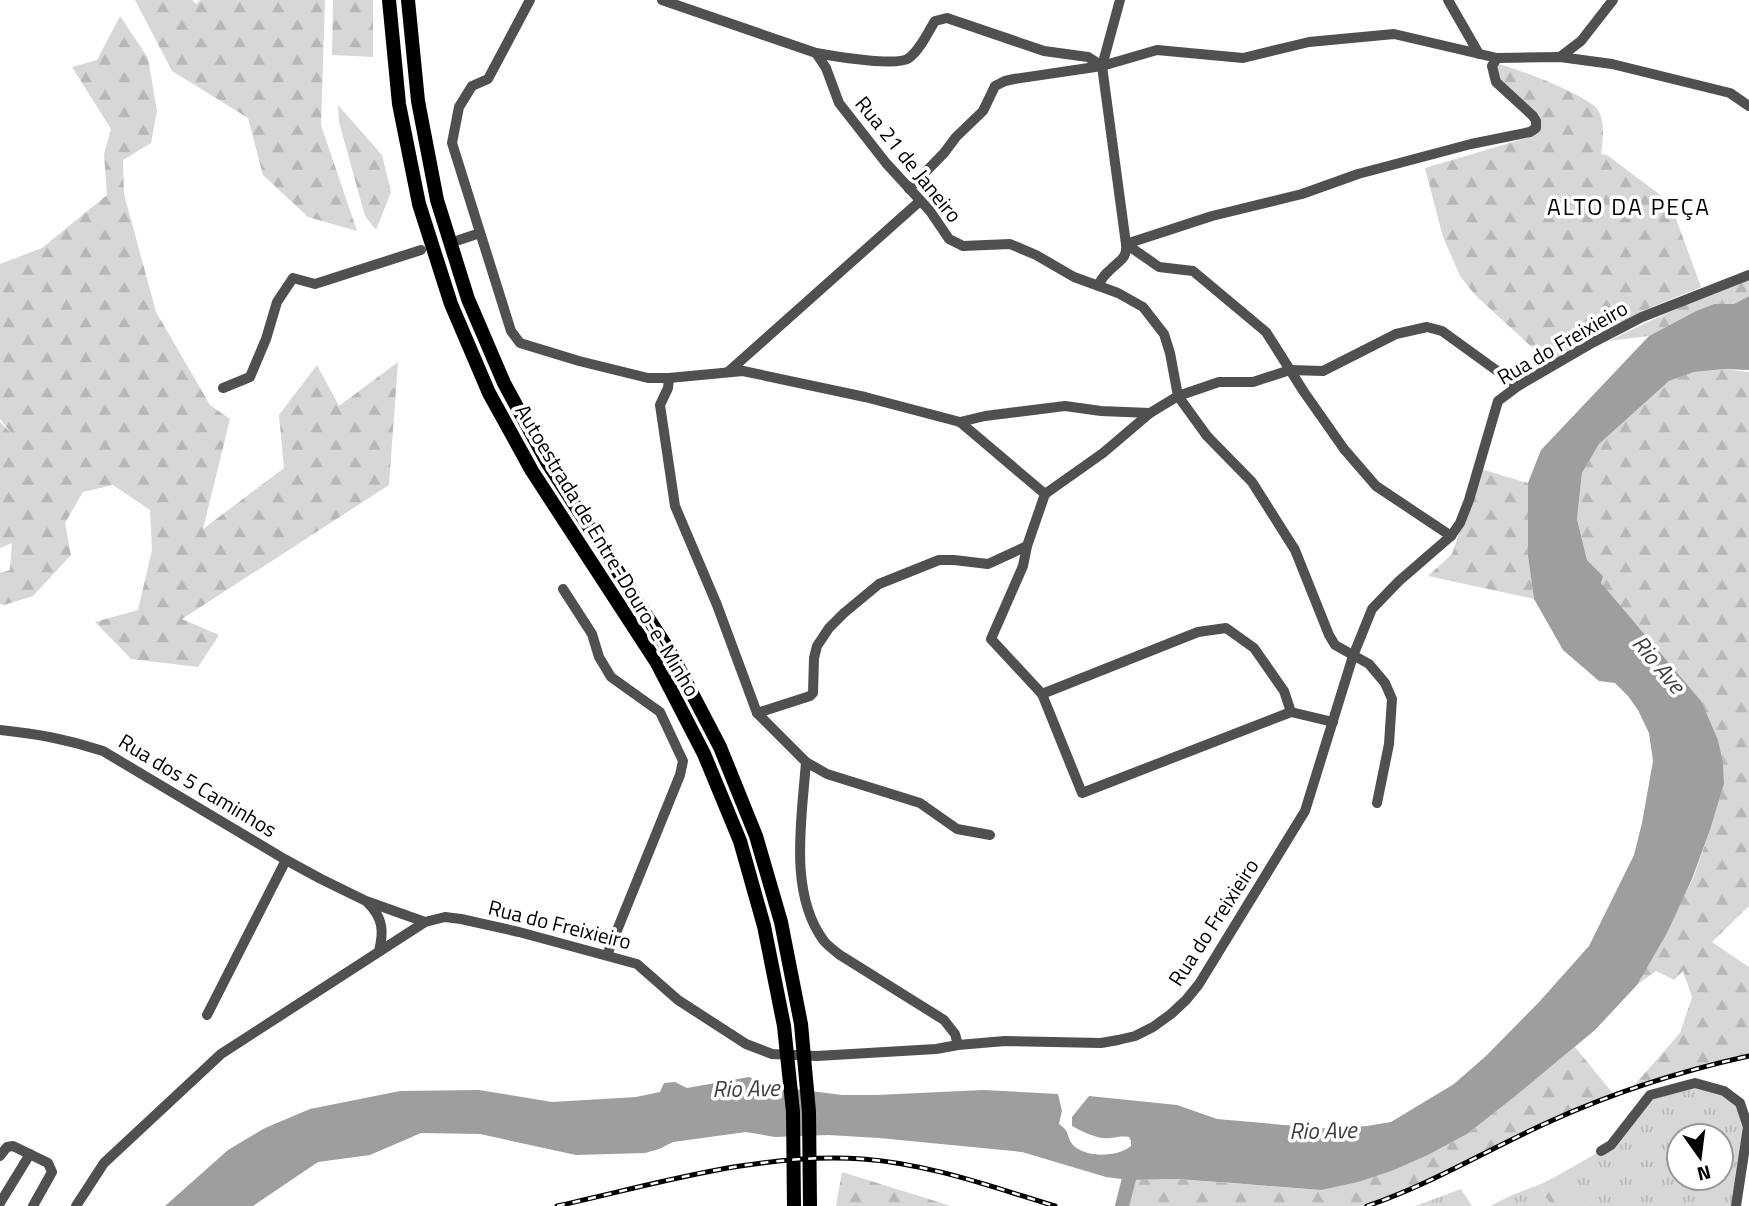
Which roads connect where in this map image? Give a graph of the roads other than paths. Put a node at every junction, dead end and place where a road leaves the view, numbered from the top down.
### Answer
1 (389, 0) edge
2 (408, 0) edge
3 (530, 0) edge
4 (662, 0) edge
5 (1120, 0) edge
6 (1448, 0) edge
7 (1613, 0) edge
8 (816, 53) junction
9 (1479, 54) junction
10 (1560, 57) junction
11 (1497, 58) junction
12 (1102, 66) junction
13 (1749, 106) edge
14 (909, 189) junction
15 (920, 201) junction
16 (480, 233) junction
17 (459, 240) dead end
18 (1126, 244) junction
19 (421, 250) dead end
20 (1749, 275) edge
21 (1098, 285) junction
22 (1290, 370) junction
23 (728, 372) junction
24 (668, 378) junction
25 (1518, 386) junction
26 (223, 388) dead end
27 (1178, 396) junction
28 (1150, 413) junction
29 (960, 422) junction
30 (1045, 494) junction
31 (1451, 537) junction
32 (1027, 546) junction
33 (563, 589) dead end
34 (1353, 656) junction
35 (1041, 694) junction
36 (1291, 712) junction
37 (758, 713) junction
38 (1333, 722) junction
39 (0, 730) edge
40 (806, 762) junction
41 (1377, 803) dead end
42 (990, 835) dead end
43 (286, 860) junction
44 (366, 901) junction
45 (425, 922) junction
46 (379, 951) junction
47 (607, 955) junction
48 (207, 1015) dead end
49 (958, 1045) junction
50 (1601, 1151) dead end
51 (30, 1154) junction
52 (0, 1156) edge
53 (1737, 1201) edge
54 (0, 1203) edge
55 (33, 1206) edge
56 (76, 1206) edge
57 (794, 1206) edge
58 (810, 1206) edge
59 (1748, 1206) edge

1 - 57 highway, Autoestrada de Entre-Douro-e-Minho
2 - 58 highway, Autoestrada de Entre-Douro-e-Minho
3 - 16 street
4 - 8 street
5 - 12 street
6 - 9 street
7 - 10 street
8 - 12 street
8 - 14 street, Rua 21 de Janeiro
9 - 11 street
9 - 12 street
10 - 11 street
10 - 13 street
11 - 18 street
12 - 14 street
12 - 18 street
14 - 15 street, Rua 21 de Janeiro
15 - 21 street, Rua 21 de Janeiro
15 - 23 street
16 - 17 street
16 - 24 street
18 - 21 street
18 - 22 street
19 - 26 street
20 - 25 street, Rua do Freixieiro
21 - 27 street, Rua 21 de Janeiro
22 - 25 street
22 - 27 street
22 - 31 street
23 - 24 street
23 - 29 street
24 - 37 street
25 - 31 street, Rua do Freixieiro
27 - 28 street
27 - 34 street
28 - 29 street
28 - 30 street
29 - 30 street
30 - 32 street
31 - 34 street, Rua do Freixieiro
32 - 35 street
32 - 37 street
33 - 47 street
34 - 38 street, Rua do Freixieiro
34 - 41 street
35 - 36 street
35 - 36 street
36 - 38 street
37 - 40 street
38 - 49 street, Rua do Freixieiro
39 - 43 street, Rua dos 5 Caminhos
40 - 42 street
40 - 49 street
43 - 44 street, Rua dos 5 Caminhos
43 - 48 street
44 - 45 street, Rua dos 5 Caminhos
44 - 46 street
45 - 46 street
45 - 47 street, Rua do Freixieiro
46 - 56 street
47 - 49 street, Rua do Freixieiro
50 - 53 street
51 - 52 street
51 - 54 street
51 - 55 street
53 - 59 street

